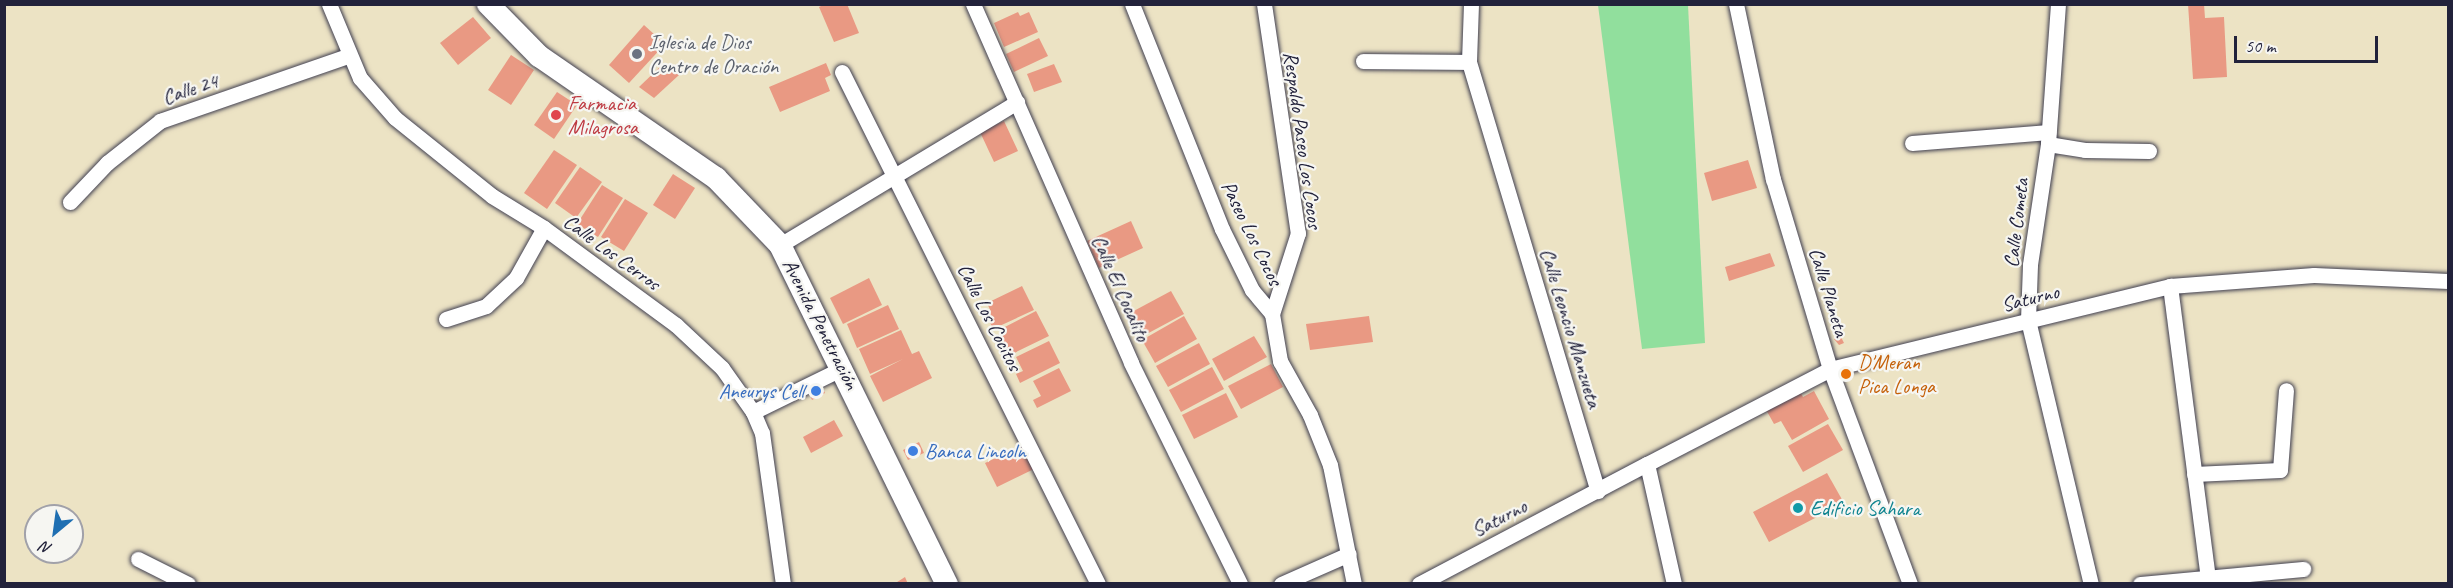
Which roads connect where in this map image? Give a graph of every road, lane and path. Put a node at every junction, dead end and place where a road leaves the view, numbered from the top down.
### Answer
1 (330, 4) edge
2 (488, 4) edge
3 (973, 4) edge
4 (1132, 4) edge
5 (1264, 4) edge
6 (1471, 4) edge
7 (1749, 4) edge
8 (2058, 4) edge
9 (1736, 5) edge
10 (348, 56) junction
11 (1364, 61) dead end
12 (1469, 62) junction
13 (842, 72) dead end
14 (1017, 102) junction
15 (2049, 138) junction
16 (1912, 143) dead end
17 (2149, 151) dead end
18 (894, 176) junction
19 (70, 202) dead end
20 (544, 228) junction
21 (780, 245) junction
22 (2448, 281) edge
23 (2170, 286) junction
24 (1272, 314) junction
25 (446, 319) dead end
26 (2028, 320) junction
27 (843, 368) junction
28 (1830, 369) junction
29 (2286, 390) dead end
30 (753, 411) junction
31 (1647, 465) junction
32 (2194, 474) junction
33 (1598, 491) junction
34 (1350, 554) junction
35 (138, 559) dead end
36 (2303, 568) dead end
37 (2208, 577) junction
38 (1907, 582) edge
39 (188, 584) edge
40 (783, 584) edge
41 (947, 584) edge
42 (1098, 584) edge
43 (1240, 584) edge
44 (1281, 584) edge
45 (1354, 584) edge
46 (1419, 584) edge
47 (1674, 584) edge
48 (2091, 584) edge
49 (2140, 584) edge

1 - 10 street, Calle Los Cerros
2 - 21 street, Avenida Penetración
3 - 14 street, Calle El Cocalito
4 - 24 street, Paseo Los Cocos
5 - 24 street, Respaldo Paseo Los Cocos
6 - 12 street, Calle Leoncio Manzueta
7 - 9 street
8 - 15 street, Calle Cometa
9 - 28 street, Calle Planeta
10 - 19 street, Calle 24
10 - 20 street, Calle Los Cerros
11 - 12 street
12 - 33 street, Calle Leoncio Manzueta
13 - 18 street, Calle Los Cocitos
14 - 18 street
14 - 43 street, Calle El Cocalito
15 - 16 street
15 - 17 street
15 - 26 street, Calle Cometa
18 - 21 street
18 - 42 street, Calle Los Cocitos
20 - 25 street
20 - 30 street, Calle Los Cerros
21 - 27 street, Avenida Penetración
22 - 23 street, Saturno
23 - 26 street, Saturno
23 - 32 street
24 - 34 street, Paseo Los Cocos
26 - 28 street, Saturno
26 - 48 street, Calle Cometa
27 - 30 street
27 - 41 street, Avenida Penetración
28 - 31 street, Saturno
28 - 38 street, Calle Planeta
29 - 32 street
30 - 40 street, Calle Los Cerros
31 - 33 street
31 - 47 street
32 - 37 street
33 - 46 street, Saturno
34 - 44 street
34 - 45 street, Paseo Los Cocos
35 - 39 street
36 - 37 street
37 - 49 street

